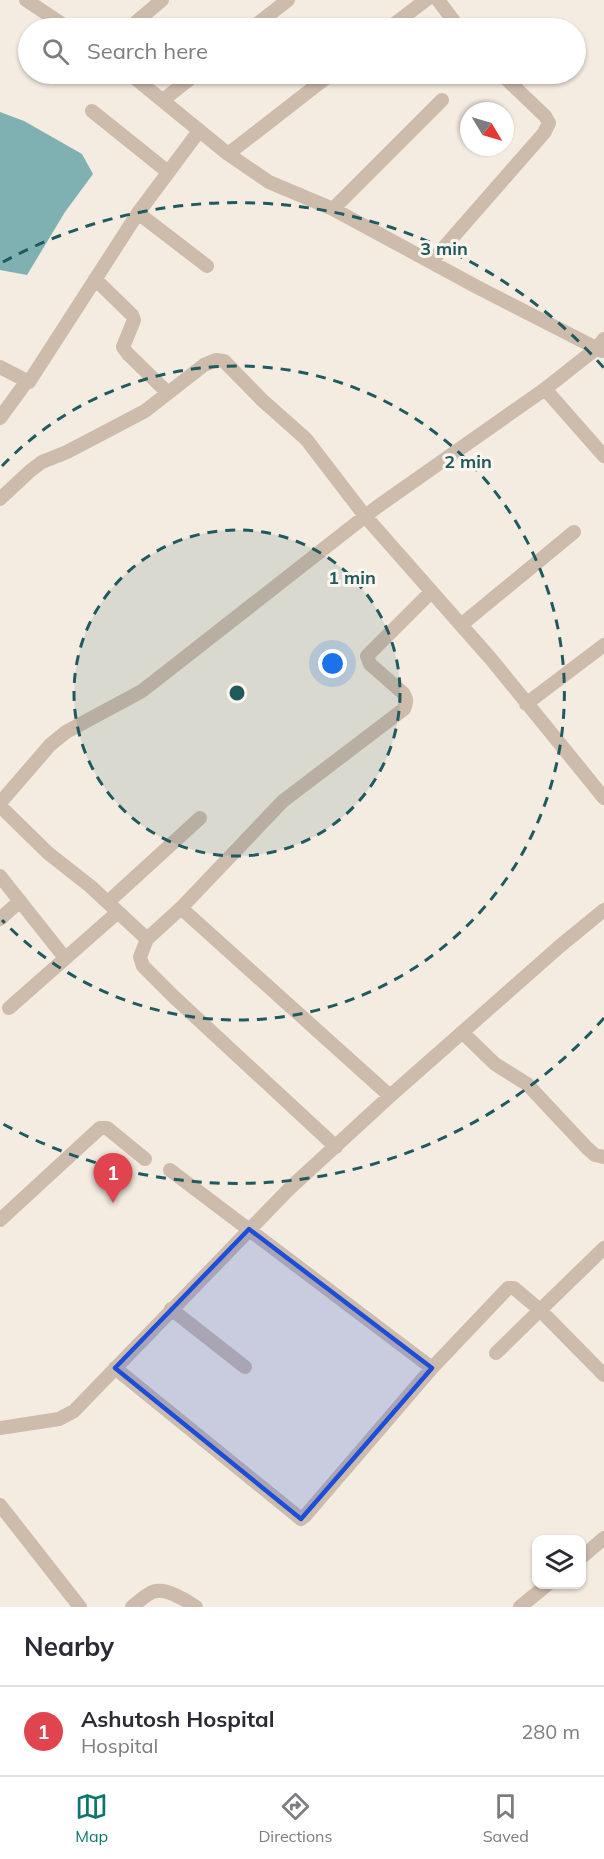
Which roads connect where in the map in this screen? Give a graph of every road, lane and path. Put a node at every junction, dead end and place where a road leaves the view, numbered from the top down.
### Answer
1 (26, 0) edge
2 (162, 0) edge
3 (288, 0) edge
4 (426, 0) edge
5 (438, 0) edge
6 (53, 18) edge
7 (141, 18) edge
8 (265, 18) edge
9 (402, 18) edge
10 (452, 18) edge
11 (143, 84) edge
12 (183, 84) edge
13 (319, 84) edge
14 (511, 84) edge
15 (163, 100) junction
16 (442, 100) dead end
17 (92, 111) dead end
18 (199, 131) junction
19 (228, 154) junction
20 (168, 172) junction
21 (333, 209) junction
22 (138, 213) junction
23 (432, 261) junction
24 (207, 266) dead end
25 (95, 279) junction
26 (602, 346) edge
27 (0, 367) edge
28 (27, 381) junction
29 (545, 389) junction
30 (168, 393) junction
31 (0, 418) edge
32 (604, 456) edge
33 (0, 499) edge
34 (365, 516) junction
35 (574, 532) dead end
36 (431, 592) junction
37 (461, 625) junction
38 (604, 645) edge
39 (526, 704) junction
40 (603, 796) edge
41 (0, 804) edge
42 (200, 818) dead end
43 (0, 876) edge
44 (20, 901) junction
45 (113, 907) junction
46 (181, 908) junction
47 (601, 918) edge
48 (0, 919) edge
49 (147, 939) junction
50 (65, 958) junction
51 (9, 1008) dead end
52 (463, 1033) junction
53 (390, 1096) junction
54 (336, 1147) junction
55 (604, 1157) edge
56 (145, 1159) dead end
57 (170, 1170) dead end
58 (0, 1220) edge
59 (249, 1229) junction
60 (604, 1248) edge
61 (171, 1309) junction
62 (540, 1310) junction
63 (496, 1353) dead end
64 (244, 1367) dead end
65 (115, 1368) junction
66 (432, 1368) junction
67 (604, 1376) edge
68 (0, 1428) edge
69 (0, 1505) edge
70 (604, 1538) edge
71 (586, 1554) edge
72 (542, 1589) edge
73 (80, 1607) edge
74 (132, 1607) edge
75 (196, 1607) edge
76 (520, 1607) edge

1 - 6 street
2 - 7 street
3 - 8 street
4 - 9 street
5 - 10 street
11 - 15 street
12 - 15 street
13 - 19 street
14 - 23 street
15 - 18 street
16 - 21 street
17 - 20 street
18 - 19 street
18 - 20 street
19 - 21 street
20 - 22 street
21 - 23 street
22 - 24 street
22 - 25 street
23 - 26 street
25 - 28 street
25 - 30 street
26 - 29 street
27 - 28 street
28 - 31 street
29 - 32 street
29 - 34 street
30 - 33 street
30 - 34 street
34 - 36 street
34 - 41 street
35 - 37 street
36 - 37 street
36 - 46 street
37 - 39 street
38 - 39 street
39 - 40 street
41 - 45 street
42 - 45 street
43 - 44 street
44 - 48 street
44 - 50 street
45 - 49 street
45 - 50 street
46 - 49 street
46 - 53 street
47 - 52 street
49 - 54 street
50 - 51 street
52 - 53 street
52 - 55 street
53 - 54 street
54 - 59 street
56 - 58 street
57 - 59 street
59 - 61 street
59 - 66 street
60 - 62 street
61 - 64 street
61 - 65 street
62 - 63 street
62 - 66 street
62 - 67 street
65 - 66 street
65 - 68 street
69 - 73 street
70 - 71 street
72 - 76 street
74 - 75 street

